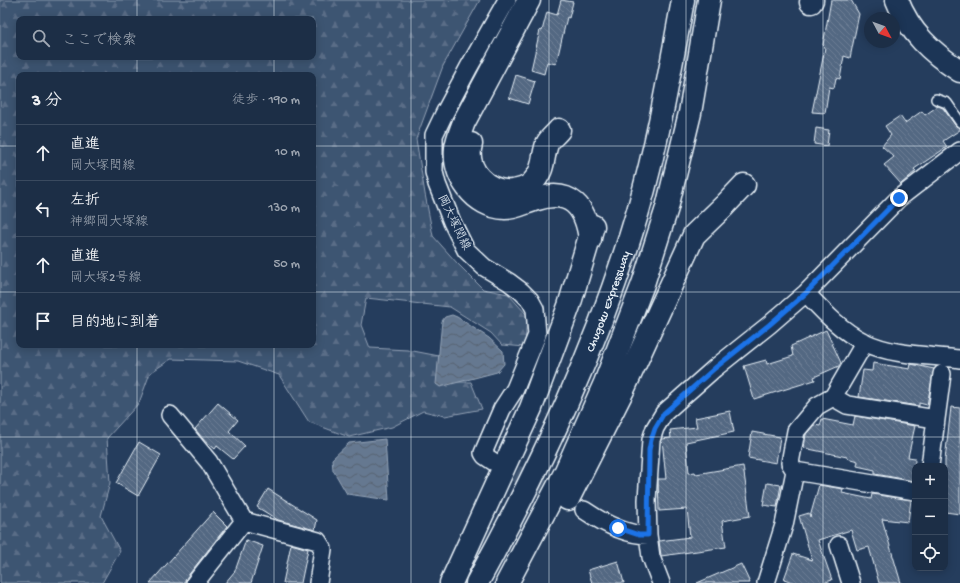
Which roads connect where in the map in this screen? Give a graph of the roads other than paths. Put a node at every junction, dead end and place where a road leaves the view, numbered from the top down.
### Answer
1 (507, 0) edge
2 (529, 0) edge
3 (544, 0) edge
4 (683, 0) edge
5 (709, 0) edge
6 (897, 0) edge
7 (907, 0) edge
8 (960, 59) edge
9 (960, 70) edge
10 (936, 99) dead end
11 (960, 122) edge
12 (559, 130) dead end
13 (960, 151) edge
14 (744, 185) dead end
15 (806, 293) junction
16 (865, 342) junction
17 (960, 359) edge
18 (942, 374) dead end
19 (833, 397) junction
20 (170, 415) dead end
21 (936, 419) junction
22 (494, 462) tunnel mouth
23 (930, 463) edge
24 (795, 471) junction
25 (912, 490) edge
26 (584, 510) dead end
27 (244, 521) junction
28 (648, 535) junction
29 (839, 545) dead end
30 (195, 583) edge
31 (318, 583) edge
32 (451, 583) edge
33 (477, 583) edge
34 (507, 583) edge
35 (518, 583) edge
36 (661, 583) edge
37 (766, 583) edge
38 (851, 583) edge

1 - 22 street, 岡大塚閏線
2 - 32 highway
3 - 12 highway
4 - 33 highway, Chugoku Expressway
5 - 34 highway
6 - 9 highway
7 - 8 highway
10 - 11 lane
13 - 15 street
14 - 35 highway
15 - 16 street
15 - 28 street
16 - 17 street
16 - 19 street
18 - 21 street
19 - 21 street
19 - 24 street
20 - 27 street
21 - 23 street
24 - 25 street
24 - 37 street
26 - 28 street
27 - 30 street
27 - 31 street
28 - 36 street
29 - 38 street

